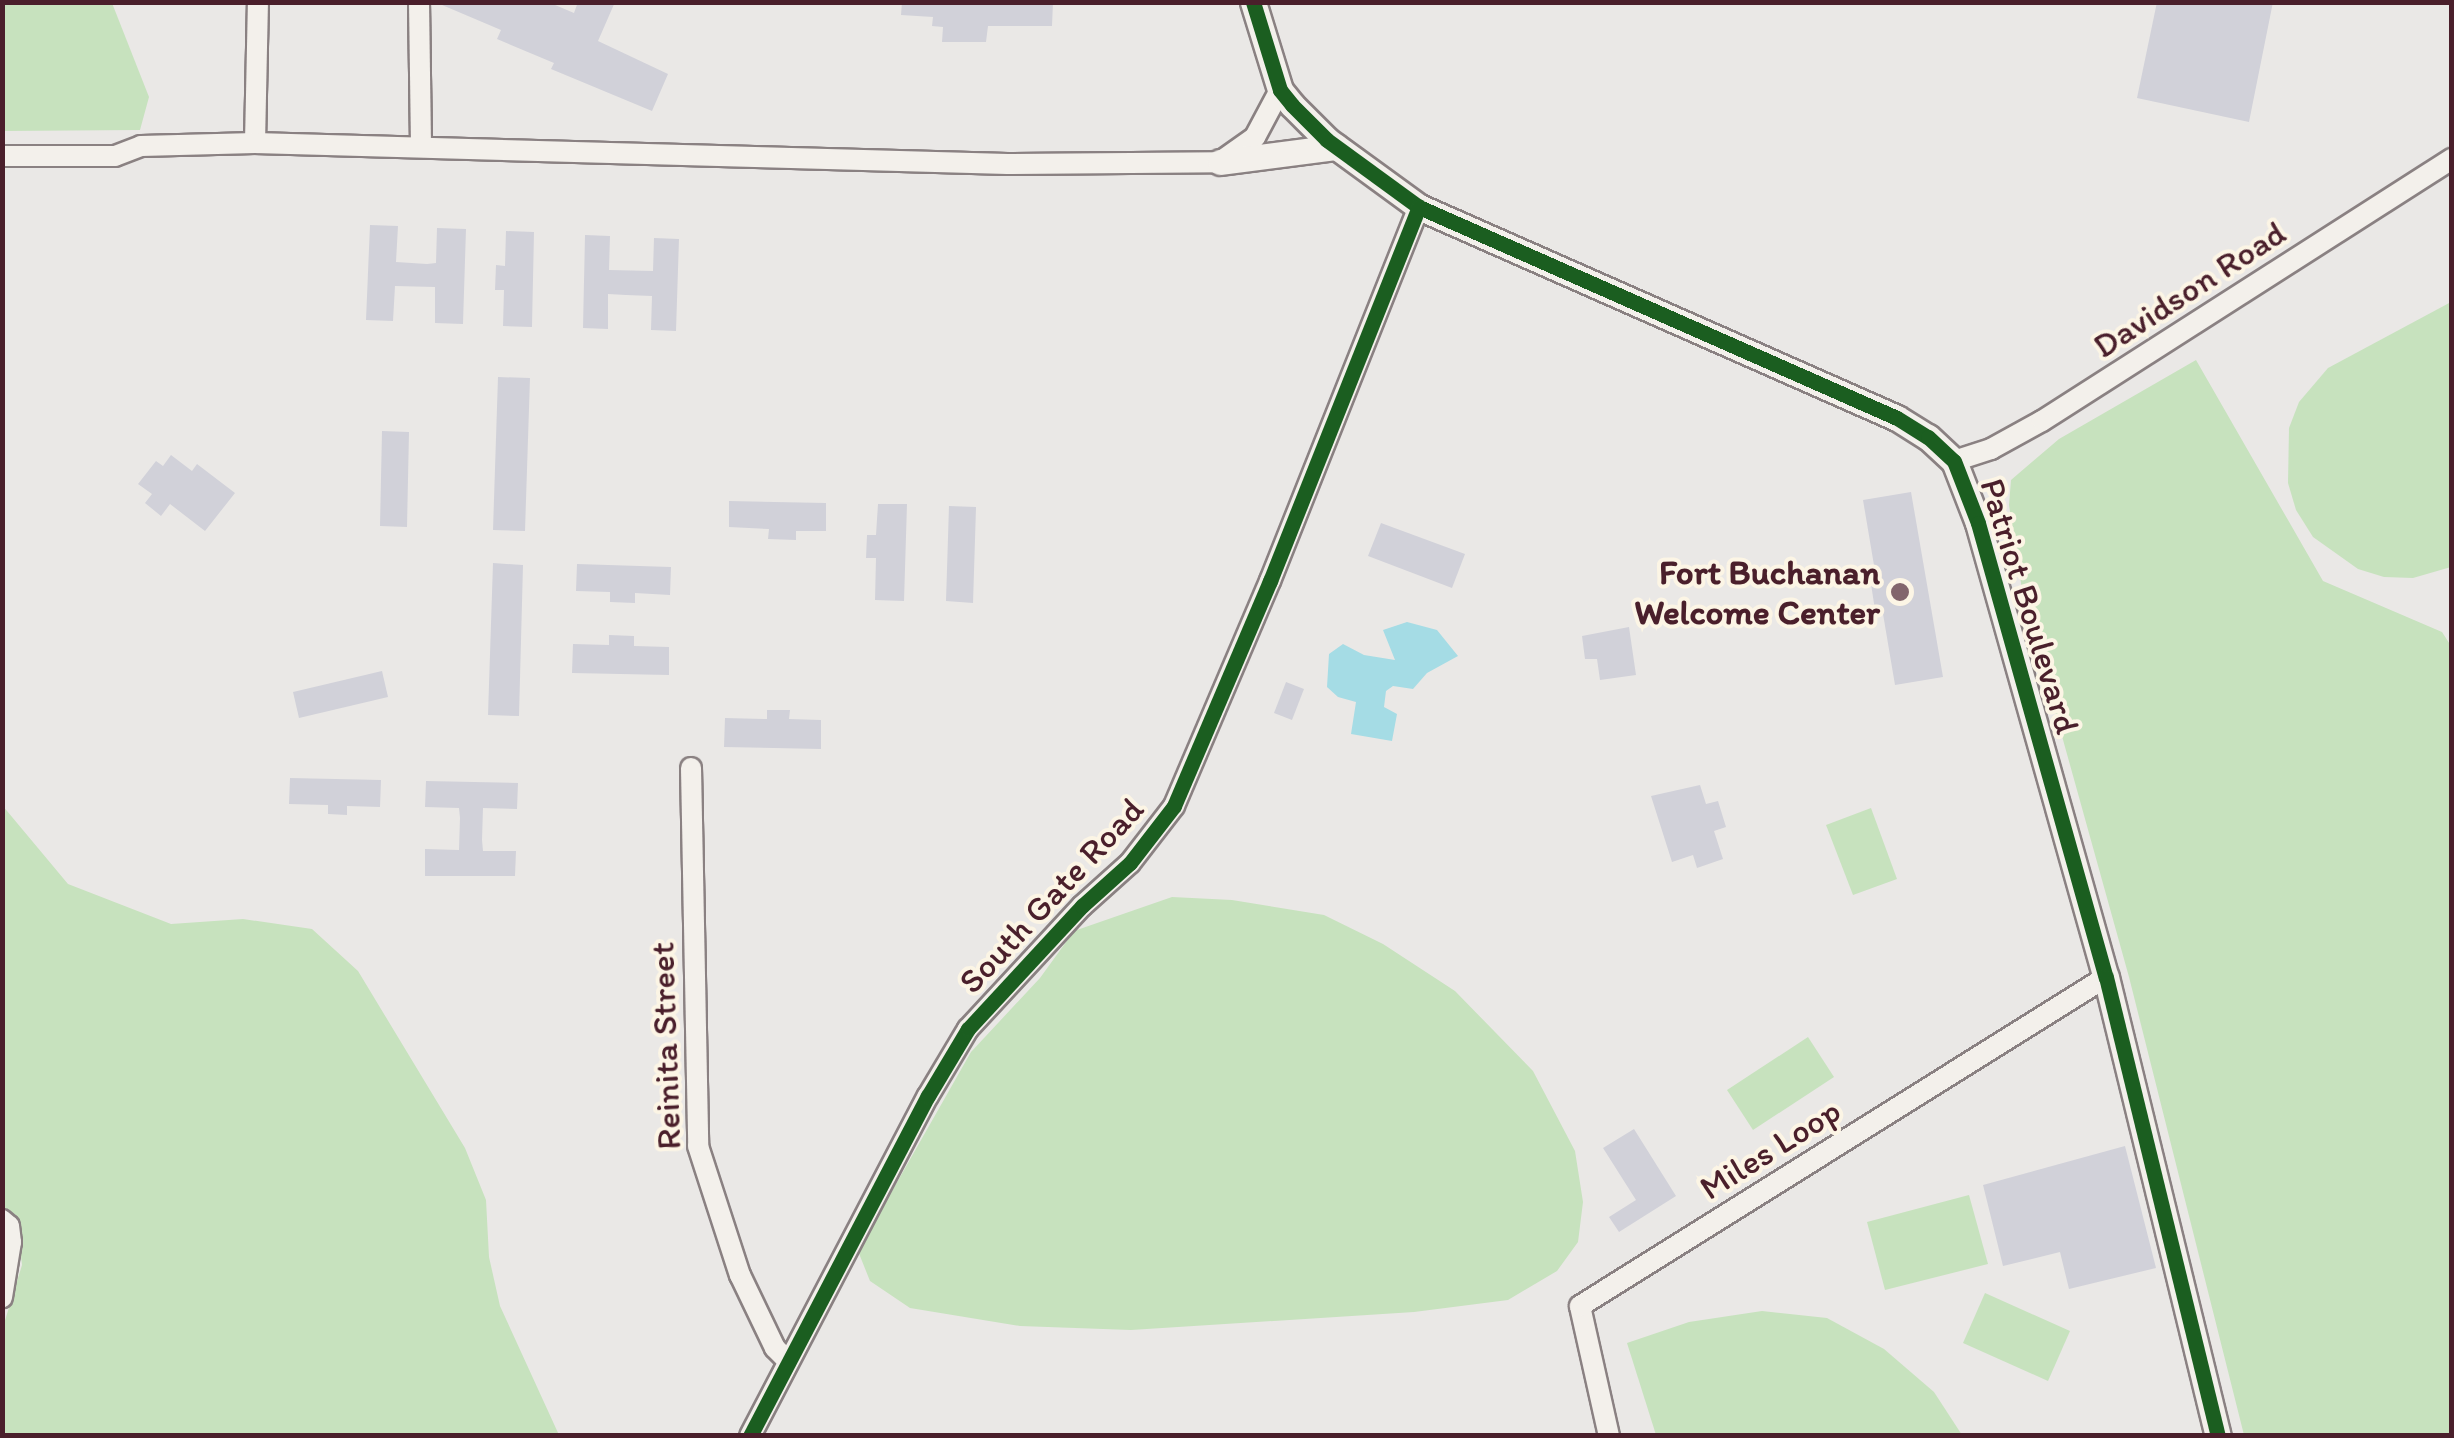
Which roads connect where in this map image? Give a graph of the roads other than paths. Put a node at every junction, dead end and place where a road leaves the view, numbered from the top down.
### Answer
1 (258, 2) edge
2 (420, 2) edge
3 (1253, 2) edge
4 (1280, 90) junction
5 (256, 144) junction
6 (421, 146) junction
7 (1339, 149) junction
8 (2, 156) edge
9 (2452, 159) edge
10 (1220, 162) junction
11 (1419, 207) junction
12 (1954, 461) junction
13 (691, 768) dead end
14 (2106, 977) junction
15 (2, 1220) edge
16 (2, 1297) edge
17 (788, 1362) junction
18 (750, 1436) edge
19 (1609, 1436) edge
20 (2218, 1436) edge

1 - 5 street
2 - 6 street
3 - 4 street, Patriot Boulevard
4 - 7 street, Patriot Boulevard
4 - 10 street
5 - 6 street
5 - 8 street
6 - 10 street
7 - 10 street
7 - 11 street, Patriot Boulevard
9 - 12 street, Davidson Road
11 - 12 street, Patriot Boulevard
11 - 17 street, South Gate Road
12 - 14 street, Patriot Boulevard
13 - 17 street, Reinita Street
14 - 19 street, Miles Loop
14 - 20 street, Patriot Boulevard
15 - 16 street
17 - 18 street, South Gate Road

